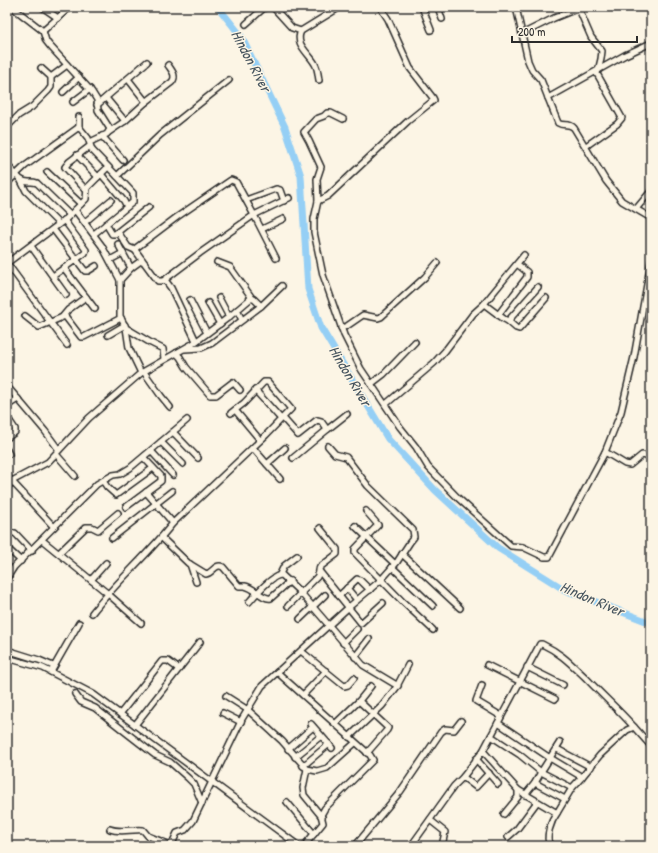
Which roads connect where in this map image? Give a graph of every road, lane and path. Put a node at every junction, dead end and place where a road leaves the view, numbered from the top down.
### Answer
1 (12, 7) edge
2 (42, 7) edge
3 (69, 7) edge
4 (265, 7) edge
5 (273, 7) edge
6 (340, 7) edge
7 (380, 7) edge
8 (422, 7) edge
9 (438, 7) edge
10 (516, 7) edge
11 (578, 8) edge
12 (58, 18) junction
13 (442, 19) dead end
14 (246, 24) dead end
15 (431, 30) dead end
16 (43, 31) junction
17 (301, 31) junction
18 (522, 34) junction
19 (651, 43) edge
20 (148, 62) dead end
21 (67, 65) junction
22 (168, 65) dead end
23 (41, 68) dead end
24 (597, 72) junction
25 (51, 77) junction
26 (79, 78) junction
27 (128, 79) junction
28 (229, 80) dead end
29 (319, 80) dead end
30 (90, 89) junction
31 (63, 92) dead end
32 (106, 98) junction
33 (548, 98) junction
34 (73, 102) dead end
35 (146, 102) junction
36 (97, 105) junction
37 (79, 117) dead end
38 (343, 119) dead end
39 (125, 121) junction
40 (7, 127) edge
41 (79, 127) junction
42 (109, 132) junction
43 (102, 136) junction
44 (90, 144) junction
45 (586, 146) junction
46 (77, 155) junction
47 (123, 160) dead end
48 (7, 165) edge
49 (108, 167) junction
50 (47, 172) dead end
51 (15, 174) junction
52 (100, 176) junction
53 (117, 176) junction
54 (20, 179) junction
55 (7, 183) edge
56 (86, 190) junction
57 (651, 191) edge
58 (111, 200) dead end
59 (246, 200) junction
60 (318, 201) junction
61 (81, 204) junction
62 (149, 206) dead end
63 (127, 207) junction
64 (636, 209) junction
65 (75, 210) junction
66 (70, 215) junction
67 (254, 215) junction
68 (651, 218) edge
69 (283, 219) dead end
70 (64, 220) junction
71 (85, 222) junction
72 (59, 224) junction
73 (106, 224) junction
74 (53, 229) junction
75 (262, 229) junction
76 (118, 232) junction
77 (94, 234) junction
78 (118, 244) dead end
79 (31, 246) junction
80 (135, 250) junction
81 (123, 253) junction
82 (524, 255) dead end
83 (276, 258) dead end
84 (76, 259) junction
85 (110, 260) junction
86 (142, 260) junction
87 (217, 262) dead end
88 (651, 262) edge
89 (7, 263) edge
90 (437, 263) dead end
91 (517, 264) junction
92 (96, 266) dead end
93 (64, 268) junction
94 (131, 268) junction
95 (53, 276) junction
96 (120, 280) junction
97 (165, 280) junction
98 (282, 286) dead end
99 (538, 287) dead end
100 (66, 295) dead end
101 (86, 297) junction
102 (219, 298) dead end
103 (252, 298) junction
104 (546, 298) dead end
105 (190, 300) dead end
106 (208, 303) dead end
107 (484, 304) junction
108 (261, 306) junction
109 (95, 309) dead end
110 (237, 310) junction
111 (498, 315) junction
112 (25, 316) dead end
113 (64, 316) junction
114 (229, 317) junction
115 (121, 318) junction
116 (242, 320) junction
117 (508, 321) junction
118 (50, 322) junction
119 (220, 324) junction
120 (126, 326) junction
121 (341, 328) junction
122 (207, 333) junction
123 (108, 334) dead end
124 (196, 342) junction
125 (415, 342) dead end
126 (67, 345) dead end
127 (185, 349) junction
128 (176, 353) junction
129 (164, 359) junction
130 (142, 372) junction
131 (371, 384) junction
132 (7, 386) edge
133 (240, 390) dead end
134 (255, 390) junction
135 (18, 399) junction
136 (386, 404) junction
137 (7, 406) edge
138 (170, 407) dead end
139 (347, 414) dead end
140 (7, 417) edge
141 (282, 418) junction
142 (187, 420) dead end
143 (328, 429) junction
144 (173, 432) junction
145 (7, 438) edge
146 (260, 440) junction
147 (162, 442) junction
148 (328, 446) dead end
149 (252, 448) junction
150 (285, 448) dead end
151 (151, 451) junction
152 (57, 452) junction
153 (605, 452) junction
154 (651, 457) edge
155 (144, 458) junction
156 (198, 458) dead end
157 (293, 458) dead end
158 (183, 464) dead end
159 (267, 464) junction
160 (153, 468) junction
161 (173, 475) dead end
162 (7, 476) edge
163 (75, 476) dead end
164 (280, 478) dead end
165 (12, 481) junction
166 (103, 481) junction
167 (172, 491) dead end
168 (146, 492) junction
169 (156, 504) junction
170 (126, 507) dead end
171 (366, 511) dead end
172 (118, 513) dead end
173 (174, 523) junction
174 (355, 526) dead end
175 (54, 527) junction
176 (320, 528) dead end
177 (7, 536) edge
178 (112, 538) dead end
179 (162, 538) junction
180 (367, 538) junction
181 (42, 540) junction
182 (7, 548) edge
183 (32, 551) junction
184 (58, 553) junction
185 (402, 554) junction
186 (297, 556) dead end
187 (21, 561) junction
188 (106, 563) dead end
189 (190, 564) junction
190 (393, 566) junction
191 (9, 569) edge
192 (320, 572) junction
193 (280, 574) junction
194 (7, 578) edge
195 (91, 580) junction
196 (381, 580) junction
197 (290, 581) junction
198 (196, 582) dead end
199 (347, 588) junction
200 (370, 590) junction
201 (258, 592) junction
202 (107, 593) junction
203 (301, 593) junction
204 (325, 595) dead end
205 (339, 596) junction
206 (357, 600) junction
207 (249, 602) dead end
208 (383, 603) dead end
209 (288, 606) dead end
210 (433, 606) dead end
211 (313, 607) junction
212 (349, 607) junction
213 (460, 608) dead end
214 (92, 613) dead end
215 (300, 619) dead end
216 (79, 623) dead end
217 (141, 623) dead end
218 (329, 626) junction
219 (357, 629) dead end
220 (433, 630) dead end
221 (369, 639) dead end
222 (200, 642) dead end
223 (343, 642) junction
224 (7, 650) edge
225 (301, 651) junction
226 (355, 657) junction
227 (7, 658) edge
228 (408, 665) dead end
229 (487, 665) dead end
230 (53, 666) junction
231 (527, 667) junction
232 (179, 669) junction
233 (326, 671) junction
234 (50, 672) junction
235 (277, 672) junction
236 (354, 678) dead end
237 (519, 681) junction
238 (482, 685) dead end
239 (563, 685) dead end
240 (371, 686) dead end
241 (398, 686) junction
242 (75, 694) dead end
243 (303, 695) junction
244 (226, 696) dead end
245 (555, 698) dead end
246 (359, 701) junction
247 (248, 710) junction
248 (223, 713) dead end
249 (120, 714) junction
250 (373, 714) junction
251 (501, 716) junction
252 (462, 720) dead end
253 (241, 722) junction
254 (336, 723) junction
255 (498, 723) junction
256 (135, 725) junction
257 (634, 727) junction
258 (321, 736) junction
259 (491, 736) junction
260 (349, 737) junction
261 (560, 742) dead end
262 (355, 743) junction
263 (651, 746) edge
264 (557, 748) junction
265 (288, 749) junction
266 (483, 751) junction
267 (367, 752) junction
268 (295, 757) junction
269 (476, 758) junction
270 (550, 758) junction
271 (305, 767) junction
272 (591, 767) junction
273 (541, 772) junction
274 (489, 773) junction
275 (463, 777) junction
276 (582, 777) junction
277 (212, 781) junction
278 (535, 783) junction
279 (498, 784) dead end
280 (572, 788) junction
281 (518, 790) junction
282 (525, 795) junction
283 (564, 799) junction
284 (287, 802) dead end
285 (537, 802) junction
286 (202, 803) junction
287 (557, 813) junction
288 (504, 814) dead end
289 (322, 817) junction
290 (430, 820) junction
291 (110, 829) dead end
292 (314, 834) junction
293 (508, 837) dead end
294 (414, 845) edge
295 (299, 846) edge
296 (304, 846) edge
297 (355, 846) edge
298 (442, 846) edge
299 (550, 846) edge

1 - 16 street
2 - 12 street
3 - 12 street
4 - 14 street
5 - 17 street
6 - 17 street
7 - 60 street
8 - 15 street
9 - 13 street
10 - 18 street
11 - 18 street
11 - 24 street
12 - 16 street
16 - 21 street
17 - 29 street
18 - 33 street
19 - 24 street
20 - 27 street
21 - 25 street
21 - 26 street
22 - 35 street
23 - 25 street
24 - 33 street
24 - 45 street
25 - 40 street
26 - 30 street
26 - 31 street
27 - 32 street
27 - 35 street
28 - 53 street
30 - 34 street
30 - 36 street
32 - 36 street
32 - 39 street
33 - 45 street
35 - 39 street
36 - 42 street
37 - 41 street
38 - 60 street
39 - 42 street
41 - 44 street
41 - 51 street
42 - 43 street
43 - 44 street
43 - 47 street
44 - 46 street
44 - 49 street
45 - 64 street
46 - 52 street
46 - 56 street
48 - 51 street
49 - 52 street
49 - 53 street
50 - 61 street
51 - 54 street
51 - 55 street
52 - 56 street
52 - 63 street
53 - 63 street
54 - 66 street
54 - 72 street
56 - 61 street
57 - 64 street
58 - 71 street
59 - 67 street
59 - 67 street
59 - 80 street
60 - 121 street
61 - 65 street
62 - 76 street
63 - 73 street
64 - 68 street
65 - 66 street
65 - 71 street
66 - 70 street
67 - 75 street
67 - 97 street
69 - 75 street
70 - 72 street
70 - 84 street
71 - 77 street
72 - 74 street
73 - 76 street
73 - 77 street
74 - 79 street
74 - 84 street
75 - 83 street
76 - 80 street
77 - 85 street
78 - 81 street
79 - 89 street
79 - 95 street
80 - 86 street
81 - 85 street
81 - 94 street
82 - 91 street
84 - 92 street
84 - 93 street
85 - 96 street
86 - 94 street
86 - 97 street
87 - 103 street
88 - 153 street
89 - 118 street
90 - 121 street
91 - 107 street
91 - 111 street
93 - 95 street
93 - 101 street
94 - 96 street
95 - 100 street
96 - 115 street
97 - 124 street
98 - 108 street
99 - 117 street
101 - 109 street
101 - 113 street
102 - 114 street
103 - 108 street
103 - 110 street
104 - 117 street
105 - 122 street
106 - 119 street
107 - 111 street
107 - 136 street
108 - 116 street
110 - 114 street
110 - 116 street
111 - 117 street
112 - 118 street
113 - 115 street
113 - 118 street
114 - 119 street
115 - 120 street
116 - 127 street
118 - 126 street
119 - 122 street
120 - 123 street
120 - 129 street
120 - 130 street
121 - 131 street
122 - 124 street
124 - 127 street
125 - 131 street
127 - 128 street
128 - 129 street
128 - 133 street
129 - 130 street
130 - 138 street
130 - 152 street
131 - 136 street
132 - 135 street
134 - 141 street
134 - 141 street
134 - 146 street
135 - 137 street
135 - 152 street
136 - 153 street
139 - 143 street
140 - 145 street
141 - 143 street
141 - 146 street
142 - 144 street
143 - 157 street
144 - 147 street
144 - 156 street
146 - 149 street
147 - 151 street
147 - 158 street
148 - 185 street
149 - 159 street
149 - 173 street
150 - 159 street
151 - 155 street
151 - 161 street
152 - 163 street
152 - 165 street
153 - 154 street
155 - 160 street
155 - 166 street
159 - 164 street
160 - 166 street
160 - 168 street
162 - 165 street
165 - 175 street
166 - 175 street
167 - 169 street
168 - 169 street
168 - 170 street
169 - 173 street
169 - 178 street
171 - 180 street
172 - 184 street
173 - 179 street
174 - 180 street
175 - 181 street
176 - 192 street
177 - 183 street
179 - 189 street
179 - 202 street
180 - 190 street
180 - 196 street
181 - 183 street
181 - 184 street
182 - 187 street
183 - 187 street
184 - 195 street
185 - 190 street
185 - 213 street
186 - 193 street
187 - 191 street
188 - 195 street
189 - 198 street
189 - 201 street
190 - 196 street
190 - 210 street
191 - 194 street
192 - 203 street
192 - 205 street
193 - 197 street
193 - 201 street
195 - 202 street
196 - 200 street
196 - 220 street
197 - 201 street
197 - 203 street
199 - 200 street
199 - 205 street
199 - 206 street
200 - 206 street
201 - 207 street
202 - 214 street
202 - 217 street
203 - 209 street
203 - 211 street
204 - 211 street
205 - 212 street
206 - 212 street
208 - 212 street
211 - 215 street
211 - 218 street
212 - 218 street
216 - 230 street
218 - 223 street
218 - 225 street
219 - 223 street
221 - 226 street
222 - 232 street
223 - 226 street
224 - 230 street
225 - 233 street
225 - 235 street
226 - 241 street
227 - 234 street
228 - 241 street
229 - 237 street
230 - 234 street
231 - 237 street
231 - 239 street
231 - 257 street
232 - 249 street
232 - 256 street
233 - 236 street
233 - 243 street
234 - 249 street
235 - 243 street
235 - 247 street
237 - 245 street
237 - 251 street
238 - 251 street
240 - 246 street
241 - 250 street
242 - 286 street
243 - 254 street
244 - 247 street
246 - 250 street
246 - 254 street
247 - 253 street
247 - 265 street
248 - 253 street
249 - 256 street
250 - 260 street
250 - 267 street
251 - 255 street
252 - 297 street
253 - 277 street
254 - 260 street
255 - 259 street
255 - 270 street
256 - 277 street
257 - 263 street
257 - 272 street
258 - 265 street
258 - 268 street
258 - 271 street
259 - 266 street
259 - 273 street
260 - 262 street
261 - 264 street
262 - 267 street
262 - 271 street
264 - 270 street
264 - 272 street
265 - 268 street
266 - 269 street
266 - 281 street
267 - 289 street
268 - 271 street
269 - 274 street
269 - 275 street
270 - 273 street
270 - 276 street
271 - 289 street
272 - 276 street
273 - 278 street
273 - 280 street
274 - 275 street
274 - 279 street
275 - 290 street
276 - 280 street
277 - 286 street
277 - 295 street
278 - 282 street
278 - 283 street
280 - 283 street
281 - 282 street
281 - 288 street
282 - 285 street
283 - 287 street
284 - 292 street
285 - 287 street
285 - 293 street
286 - 291 street
287 - 299 street
289 - 292 street
290 - 294 street
290 - 298 street
292 - 296 street

